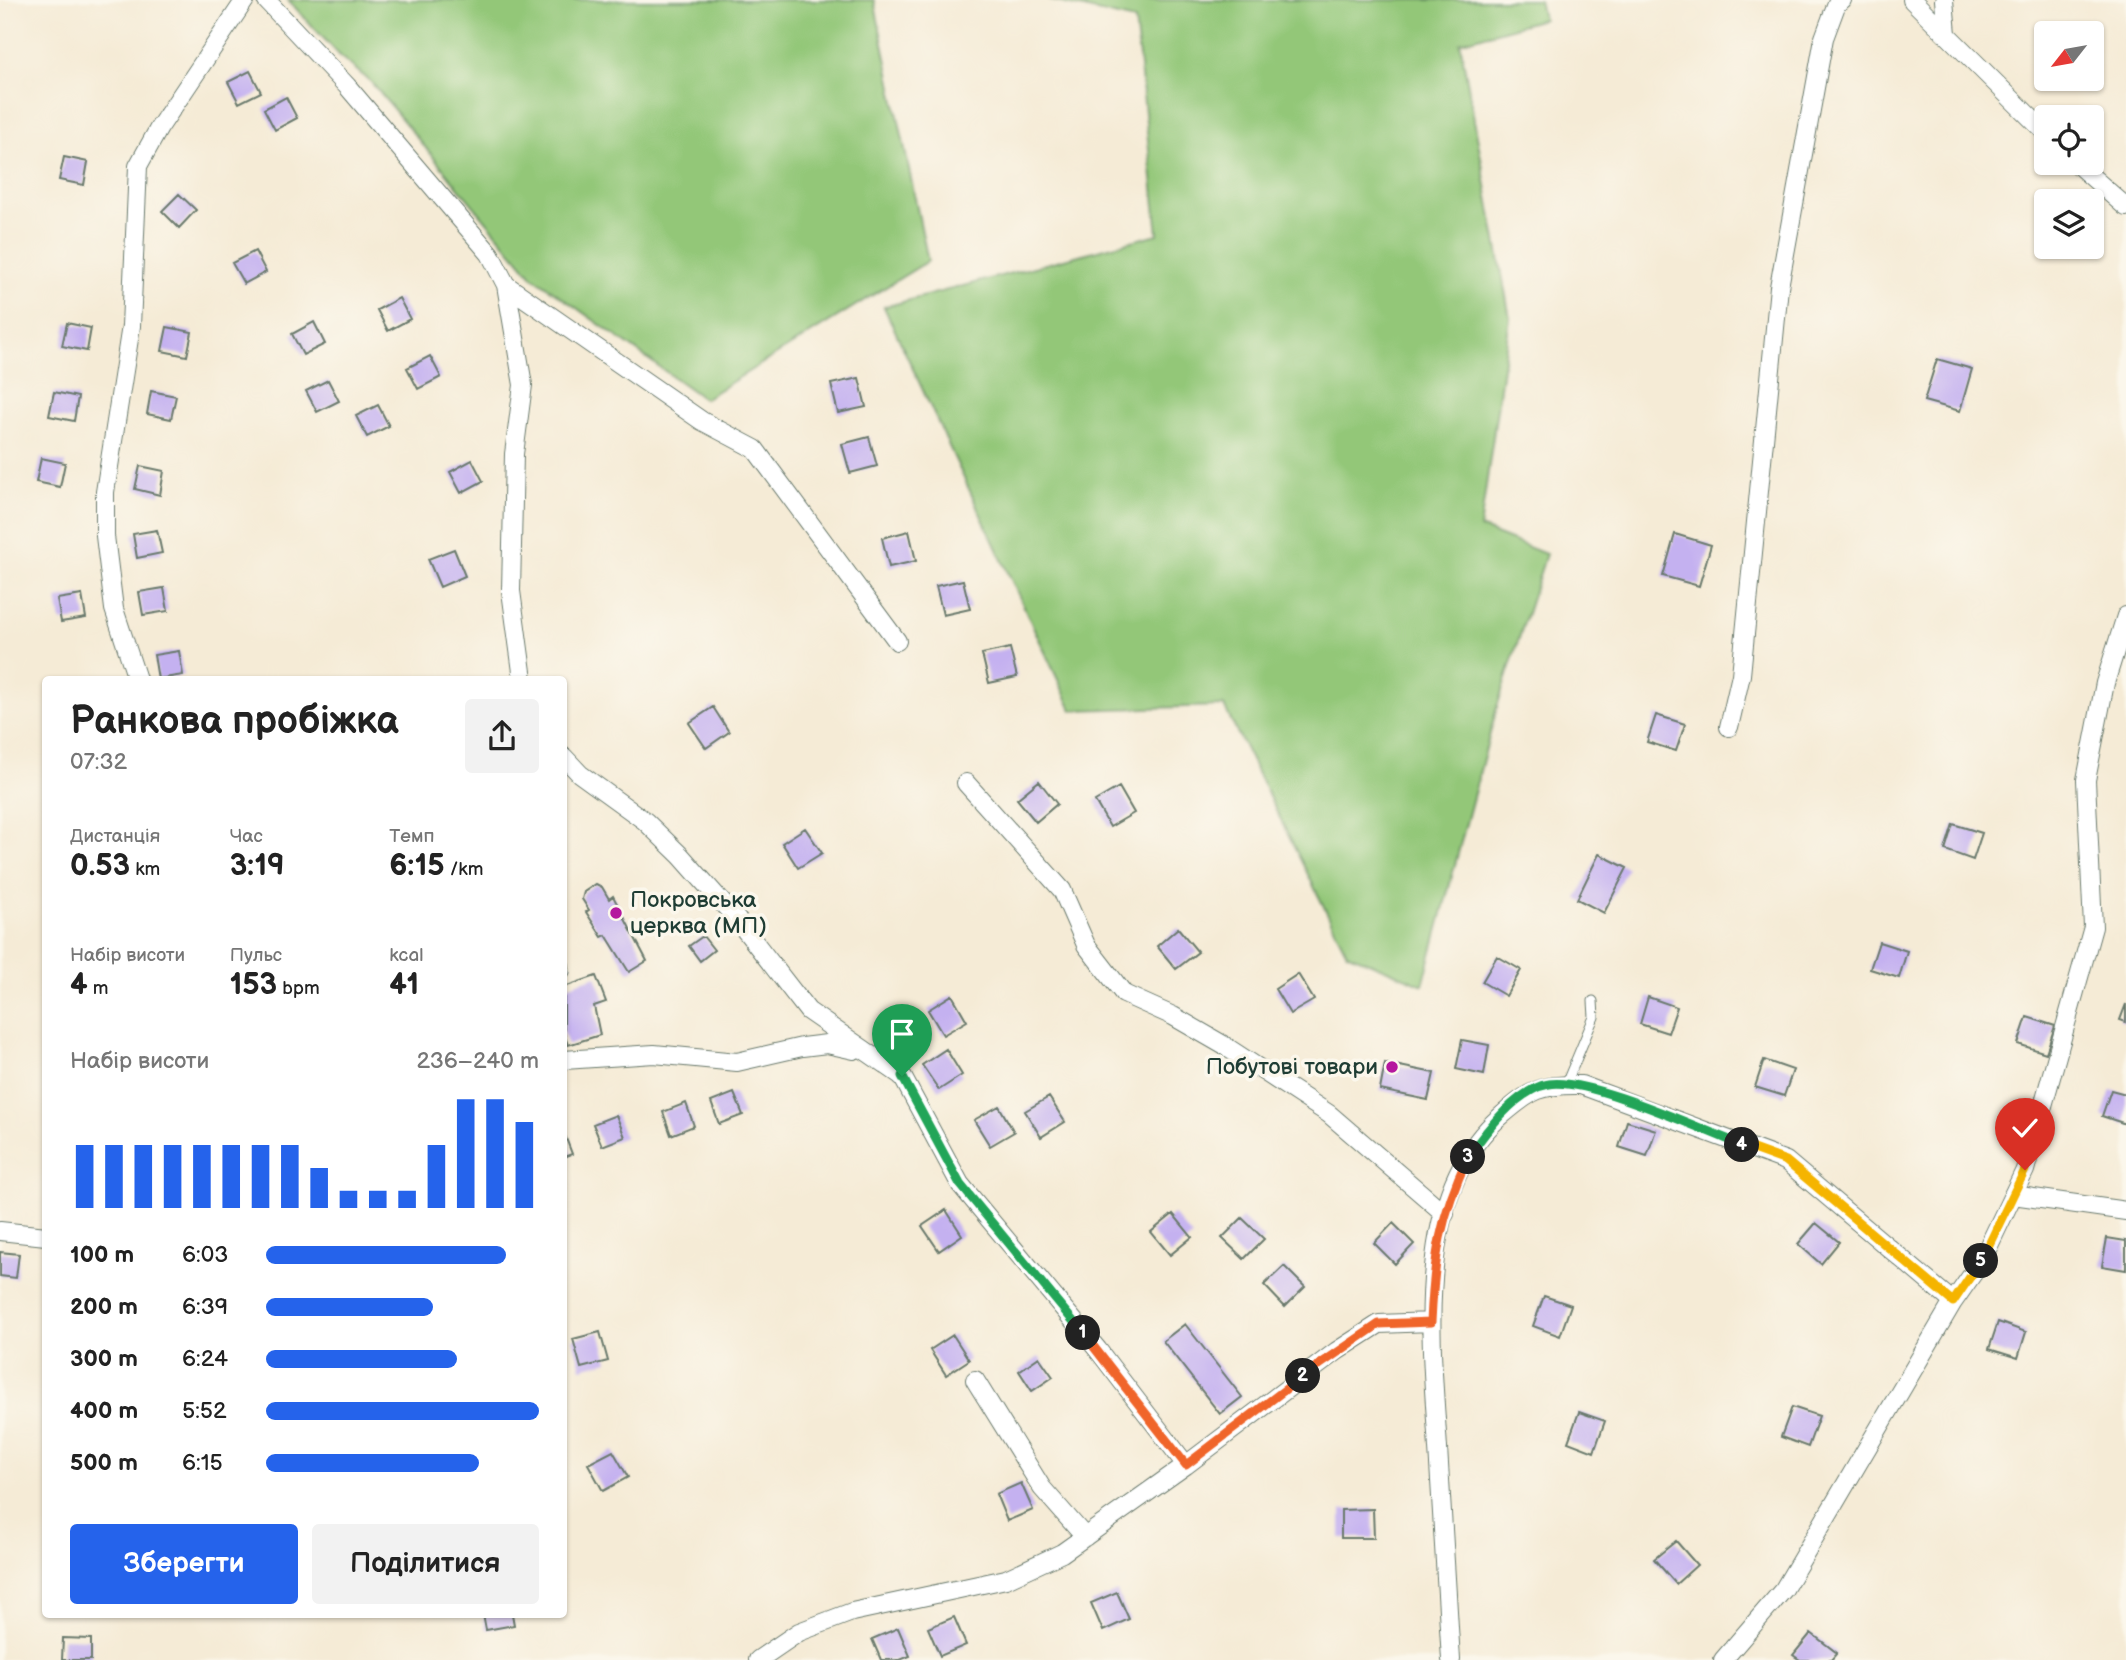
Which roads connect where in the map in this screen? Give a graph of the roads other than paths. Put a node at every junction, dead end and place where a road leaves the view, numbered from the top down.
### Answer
1 (245, 0) edge
2 (266, 0) edge
3 (1842, 0) edge
4 (1912, 0) edge
5 (1944, 0) edge
6 (1947, 34) junction
7 (2034, 121) edge
8 (2089, 175) edge
9 (2126, 208) edge
10 (506, 285) junction
11 (2126, 616) edge
12 (897, 641) dead end
13 (136, 676) edge
14 (523, 676) edge
15 (1729, 727) dead end
16 (567, 760) edge
17 (966, 783) dead end
18 (1593, 1000) dead end
19 (862, 1051) junction
20 (567, 1060) edge
21 (1566, 1084) junction
22 (2013, 1195) junction
23 (2126, 1211) edge
24 (1445, 1214) junction
25 (0, 1231) edge
26 (42, 1236) edge
27 (1953, 1302) junction
28 (1431, 1322) junction
29 (975, 1380) dead end
30 (1186, 1465) junction
31 (1085, 1537) junction
32 (758, 1660) edge
33 (1451, 1660) edge
34 (1723, 1660) edge

1 - 13 street
2 - 10 street
3 - 15 street
4 - 6 street
5 - 6 street
6 - 7 street
8 - 9 street
10 - 12 street
10 - 14 street
11 - 22 street
16 - 19 street
17 - 24 street
18 - 21 lane
19 - 20 street
19 - 30 street
21 - 24 street
21 - 27 street
22 - 23 street
22 - 27 street
24 - 28 street
25 - 26 street
27 - 34 street
28 - 30 street
28 - 33 street
29 - 31 street
30 - 31 street
31 - 32 street

